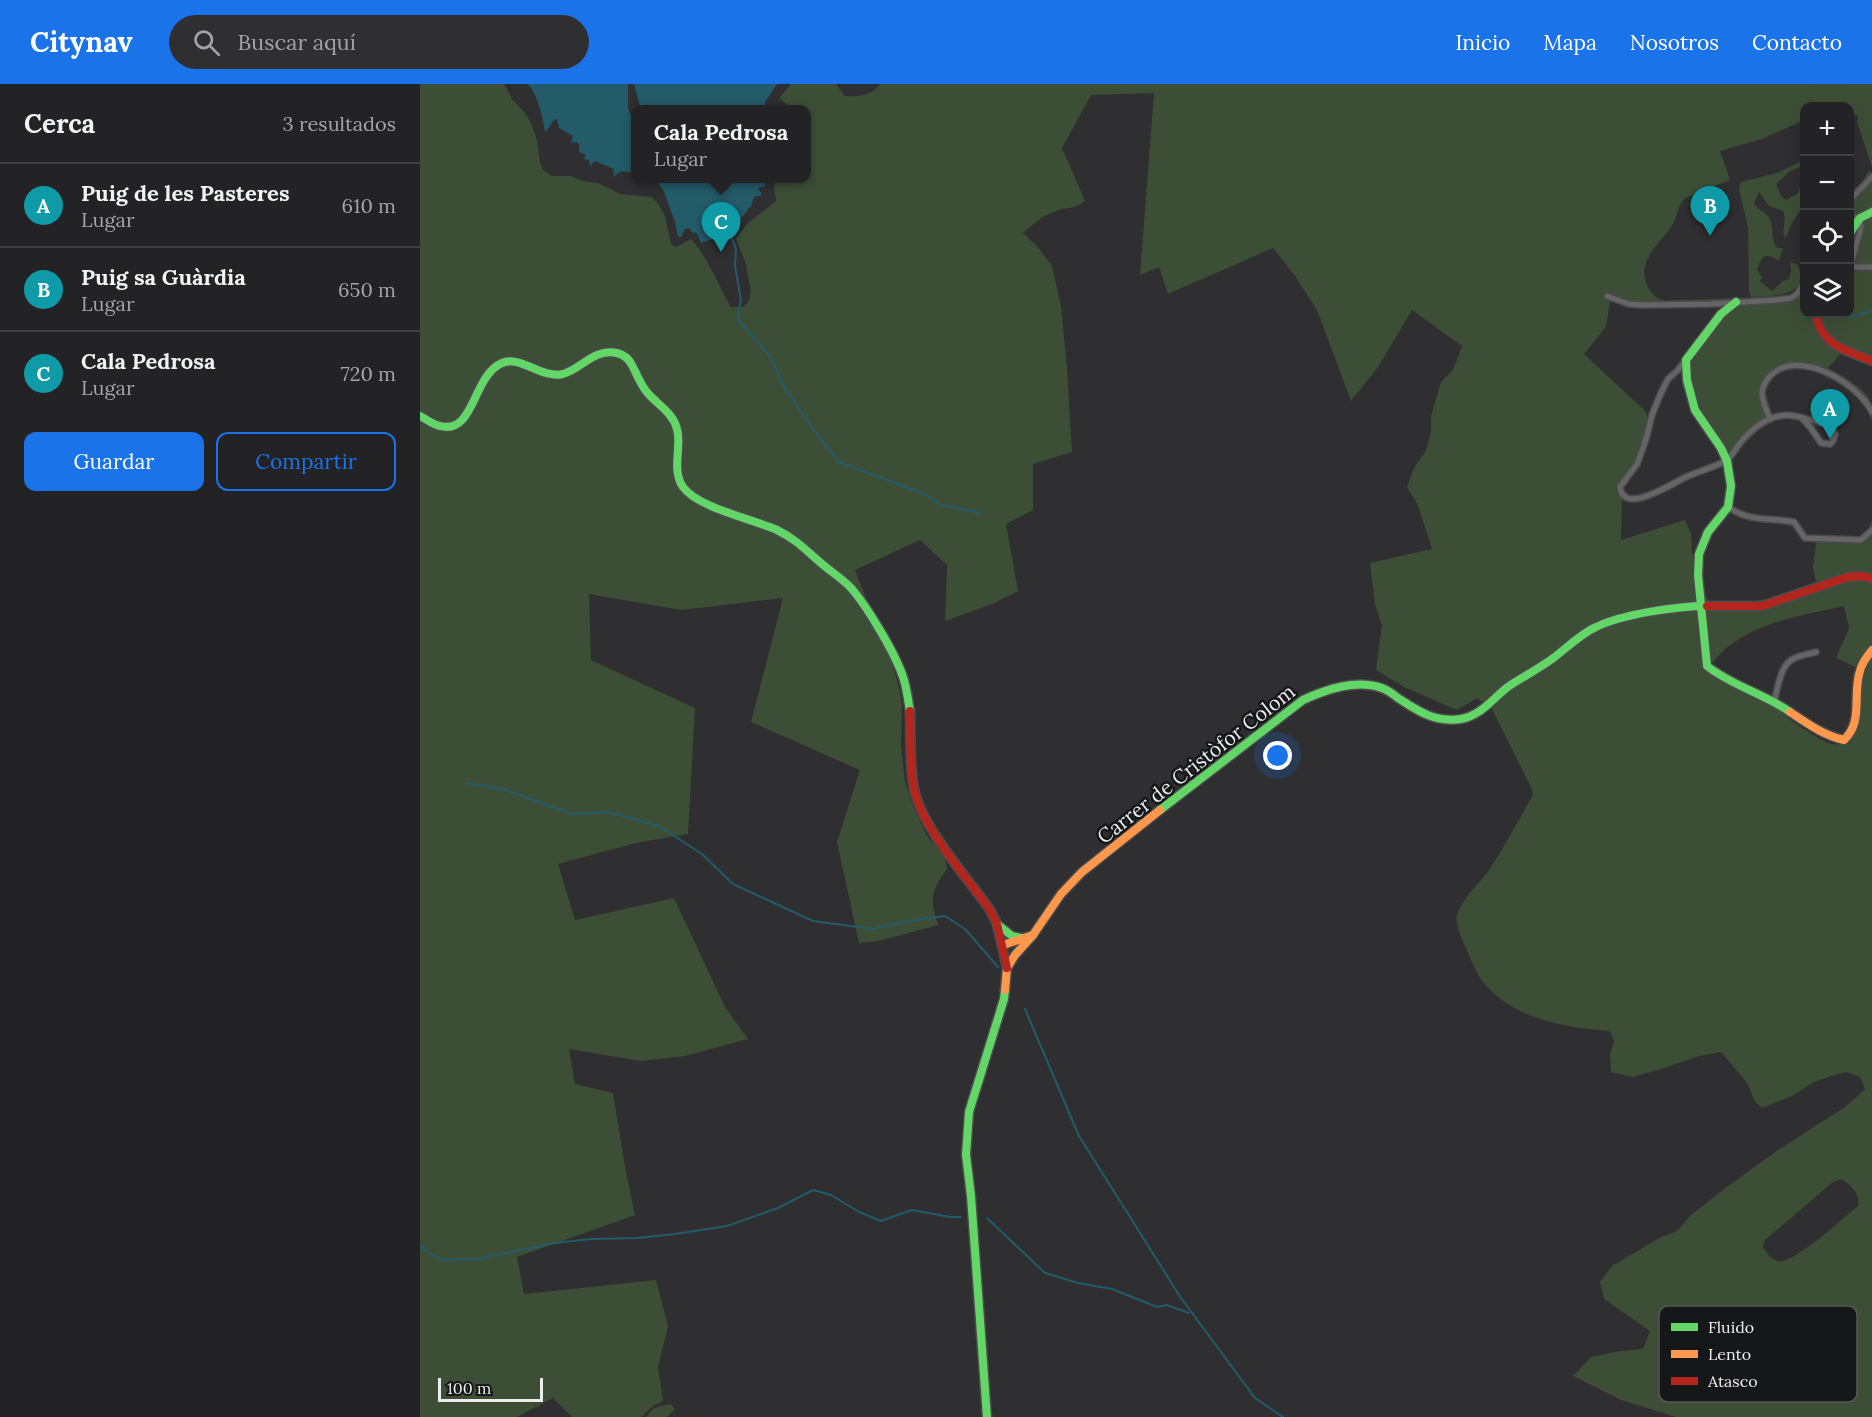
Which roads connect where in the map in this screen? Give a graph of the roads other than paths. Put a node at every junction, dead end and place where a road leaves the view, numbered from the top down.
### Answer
1 (1872, 177) edge
2 (1854, 196) edge
3 (1872, 212) edge
4 (1854, 217) edge
5 (1860, 218) junction
6 (1854, 227) edge
7 (1851, 264) edge
8 (1854, 267) edge
9 (1872, 267) edge
10 (1800, 289) edge
11 (1607, 296) dead end
12 (1736, 302) junction
13 (1817, 318) edge
14 (1686, 360) junction
15 (1872, 361) edge
16 (1872, 412) edge
17 (420, 416) edge
18 (1802, 418) junction
19 (1770, 419) junction
20 (1727, 461) junction
21 (1728, 507) junction
22 (1872, 530) edge
23 (1872, 578) edge
24 (1701, 606) junction
25 (1872, 650) edge
26 (1816, 652) dead end
27 (1774, 701) junction
28 (997, 924) junction
29 (1023, 942) junction
30 (1004, 948) junction
31 (1007, 968) junction
32 (987, 1417) edge

1 - 2 street
3 - 5 street
4 - 5 street
5 - 6 street
5 - 7 street
8 - 9 street
10 - 12 street
11 - 12 street
12 - 14 street
13 - 15 street
14 - 20 street
14 - 20 street
16 - 19 street
17 - 28 street
18 - 18 street
18 - 19 street
19 - 20 street
20 - 21 street
21 - 22 street
21 - 24 street
23 - 24 street, Carrer de Cristòfor Colom
24 - 27 street
24 - 29 street, Carrer de Cristòfor Colom
25 - 27 street
26 - 27 street
28 - 29 street
28 - 30 street
29 - 30 street
29 - 31 street, Carrer de Cristòfor Colom
30 - 31 street
31 - 32 street

